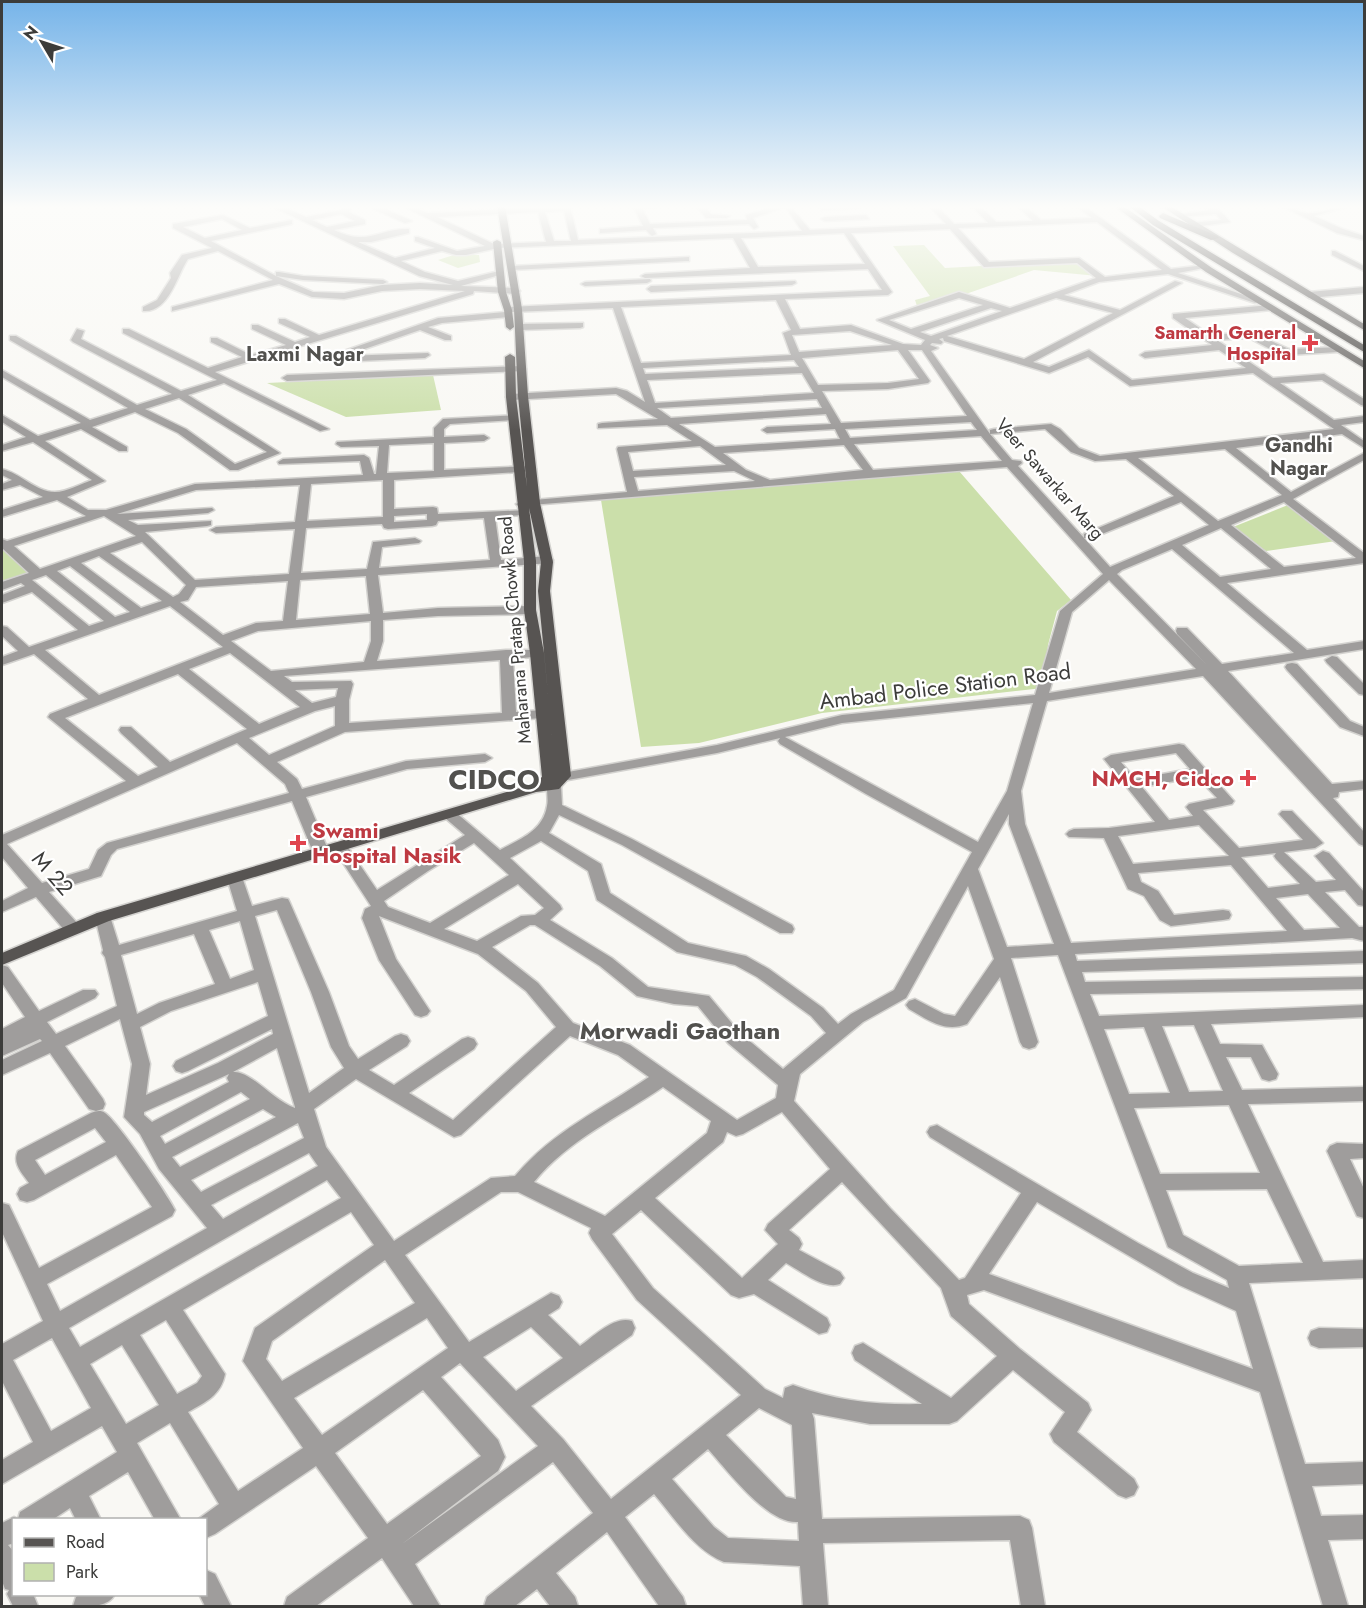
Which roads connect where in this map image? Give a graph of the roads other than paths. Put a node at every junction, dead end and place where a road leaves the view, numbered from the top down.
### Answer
1 (173, 281) edge
2 (280, 281) joint
3 (347, 281) edge
4 (447, 281) edge
5 (501, 281) junction
6 (514, 281) edge
7 (622, 281) edge
8 (648, 281) edge
9 (721, 281) edge
10 (880, 281) edge
11 (1098, 281) edge
12 (1116, 281) edge
13 (1166, 281) edge
14 (1191, 281) edge
15 (1228, 281) edge
16 (1251, 281) edge
17 (1271, 281) edge
18 (1286, 281) edge
19 (792, 283) dead end
20 (585, 284) dead end
21 (420, 286) junction
22 (478, 288) junction
23 (1365, 290) edge
24 (516, 291) junction
25 (1309, 295) junction
26 (1059, 296) junction
27 (779, 297) junction
28 (1258, 300) junction
29 (657, 302) junction
30 (887, 303) junction
31 (616, 304) junction
32 (991, 305) junction
33 (1270, 308) junction
34 (146, 309) dead end
35 (176, 309) dead end
36 (512, 311) junction
37 (1014, 312) junction
38 (1122, 313) junction
39 (282, 321) dead end
40 (580, 325) dead end
41 (255, 327) dead end
42 (420, 327) junction
43 (520, 327) junction
44 (1365, 327) edge
45 (80, 331) dead end
46 (126, 331) dead end
47 (797, 332) junction
48 (910, 332) junction
49 (13, 338) dead end
50 (319, 338) junction
51 (386, 338) junction
52 (448, 338) dead end
53 (1208, 338) junction
54 (1365, 338) edge
55 (214, 340) dead end
56 (935, 343) junction
57 (294, 345) junction
58 (901, 347) junction
59 (1220, 347) junction
60 (1338, 349) junction
61 (1365, 349) edge
62 (425, 355) junction
63 (1145, 355) dead end
64 (797, 356) junction
65 (251, 358) junction
66 (1025, 362) junction
67 (1365, 365) edge
68 (636, 366) junction
69 (515, 369) junction
70 (805, 370) junction
71 (1255, 370) junction
72 (207, 371) junction
73 (2, 373) edge
74 (425, 373) junction
75 (640, 377) junction
76 (288, 378) dead end
77 (225, 380) junction
78 (1272, 381) junction
79 (818, 392) junction
80 (1365, 393) edge
81 (181, 394) junction
82 (1352, 395) junction
83 (517, 396) junction
84 (1365, 403) edge
85 (651, 407) junction
86 (137, 409) junction
87 (829, 411) junction
88 (513, 417) junction
89 (2, 418) edge
90 (481, 419) junction
91 (975, 419) junction
92 (1365, 419) edge
93 (672, 422) junction
94 (1333, 423) junction
95 (87, 425) junction
96 (602, 426) dead end
97 (839, 427) junction
98 (324, 429) dead end
99 (767, 430) dead end
100 (1345, 431) junction
101 (989, 432) junction
102 (36, 439) junction
103 (439, 440) junction
104 (846, 440) junction
105 (384, 442) junction
106 (341, 444) dead end
107 (1365, 444) edge
108 (1227, 446) junction
109 (709, 447) junction
110 (2, 448) edge
111 (123, 449) dead end
112 (1365, 456) edge
113 (1130, 457) junction
114 (283, 462) dead end
115 (1015, 464) junction
116 (736, 468) junction
117 (526, 469) junction
118 (2, 472) edge
119 (439, 473) junction
120 (870, 473) junction
121 (628, 474) junction
122 (380, 477) junction
123 (20, 481) junction
124 (306, 481) junction
125 (769, 483) junction
126 (2, 487) edge
127 (633, 495) junction
128 (58, 496) junction
129 (1182, 497) junction
130 (1287, 497) junction
131 (527, 506) junction
132 (208, 510) dead end
133 (2, 514) edge
134 (112, 515) junction
135 (489, 515) junction
136 (388, 516) junction
137 (300, 525) junction
138 (1220, 525) junction
139 (140, 533) junction
140 (1088, 536) junction
141 (415, 542) dead end
142 (3, 543) edge
143 (1174, 544) junction
144 (101, 552) junction
145 (1365, 559) edge
146 (547, 560) junction
147 (530, 561) junction
148 (72, 562) junction
149 (496, 564) junction
150 (1113, 570) junction
151 (1281, 571) junction
152 (43, 572) junction
153 (372, 572) junction
154 (293, 577) junction
155 (1217, 581) junction
156 (28, 583) junction
157 (192, 584) junction
158 (2, 586) edge
159 (2, 599) edge
160 (172, 602) junction
161 (530, 610) junction
162 (140, 613) junction
163 (377, 617) junction
164 (114, 622) junction
165 (289, 624) junction
166 (2, 630) edge
167 (87, 631) junction
168 (228, 641) junction
169 (1365, 645) edge
170 (32, 651) junction
171 (537, 653) junction
172 (506, 654) junction
173 (1305, 655) junction
174 (1365, 655) edge
175 (1332, 660) junction
176 (2, 661) edge
177 (370, 664) junction
178 (348, 666) junction
179 (1292, 667) junction
180 (179, 668) junction
181 (276, 673) junction
182 (1217, 674) junction
183 (346, 684) junction
184 (1365, 691) edge
185 (97, 700) junction
186 (342, 700) junction
187 (1040, 703) junction
188 (310, 708) junction
189 (558, 713) junction
190 (542, 715) junction
191 (509, 717) junction
192 (342, 728) junction
193 (126, 730) dead end
194 (258, 730) junction
195 (1365, 732) edge
196 (239, 737) junction
197 (785, 741) junction
198 (1291, 756) junction
199 (485, 758) dead end
200 (268, 761) junction
201 (168, 768) junction
202 (1201, 772) junction
203 (556, 781) junction
204 (136, 782) junction
205 (1132, 784) junction
206 (1365, 785) edge
207 (1328, 789) junction
208 (1014, 791) junction
209 (299, 795) junction
210 (555, 807) junction
211 (449, 813) junction
212 (1287, 814) dead end
213 (1204, 822) junction
214 (1165, 824) junction
215 (1365, 826) edge
216 (1109, 833) junction
217 (541, 834) junction
218 (1074, 834) dead end
219 (475, 836) junction
220 (2, 841) edge
221 (1365, 841) edge
222 (340, 846) junction
223 (2, 848) edge
224 (981, 850) junction
225 (321, 852) junction
226 (1282, 856) dead end
227 (1323, 856) dead end
228 (499, 857) junction
229 (970, 869) junction
230 (1128, 870) junction
231 (520, 876) junction
232 (235, 878) junction
233 (1348, 884) junction
234 (1312, 888) junction
235 (37, 890) junction
236 (1264, 894) junction
237 (1365, 902) edge
238 (377, 903) junction
239 (2, 907) edge
240 (246, 913) junction
241 (1224, 915) dead end
242 (103, 917) junction
243 (538, 920) junction
244 (199, 927) junction
245 (72, 928) junction
246 (786, 929) dead end
247 (431, 930) junction
248 (1361, 934) edge
249 (1301, 937) junction
250 (478, 948) junction
251 (1064, 948) junction
252 (110, 953) junction
253 (1002, 956) junction
254 (1365, 957) edge
255 (2, 959) edge
256 (1071, 967) junction
257 (2, 971) edge
258 (264, 973) junction
259 (1365, 983) edge
260 (225, 987) junction
261 (1079, 988) junction
262 (89, 994) dead end
263 (915, 1005) dead end
264 (421, 1011) dead end
265 (1363, 1014) edge
266 (128, 1017) junction
267 (1200, 1019) junction
268 (1151, 1021) junction
269 (1092, 1023) junction
270 (280, 1028) junction
271 (567, 1028) junction
272 (44, 1031) junction
273 (837, 1034) junction
274 (2, 1036) edge
275 (401, 1041) dead end
276 (1029, 1042) dead end
277 (468, 1044) dead end
278 (2, 1050) edge
279 (1215, 1051) junction
280 (182, 1066) dead end
281 (2, 1068) edge
282 (225, 1068) junction
283 (356, 1070) junction
284 (1269, 1074) dead end
285 (663, 1077) junction
286 (243, 1083) junction
287 (786, 1093) junction
288 (394, 1094) junction
289 (1365, 1094) edge
290 (1237, 1098) junction
291 (1182, 1099) junction
292 (264, 1100) junction
293 (1122, 1101) junction
294 (96, 1104) dead end
295 (136, 1108) junction
296 (303, 1114) junction
297 (721, 1118) junction
298 (937, 1132) dead end
299 (149, 1133) junction
300 (314, 1140) junction
301 (119, 1144) junction
302 (1365, 1151) edge
303 (160, 1155) junction
304 (331, 1168) junction
305 (841, 1171) junction
306 (177, 1178) junction
307 (1273, 1181) junction
308 (1153, 1182) junction
309 (520, 1184) junction
310 (1033, 1191) junction
311 (642, 1198) junction
312 (354, 1200) junction
313 (1363, 1202) edge
314 (197, 1203) junction
315 (2, 1211) edge
316 (607, 1226) junction
317 (221, 1231) junction
318 (390, 1250) junction
319 (784, 1252) junction
320 (1365, 1269) edge
321 (1317, 1271) junction
322 (1236, 1275) junction
323 (833, 1278) dead end
324 (34, 1281) junction
325 (753, 1282) junction
326 (964, 1287) junction
327 (551, 1302) dead end
328 (430, 1305) junction
329 (1245, 1305) junction
330 (169, 1307) junction
331 (531, 1314) junction
332 (55, 1324) junction
333 (819, 1325) dead end
334 (624, 1328) dead end
335 (126, 1332) junction
336 (1319, 1338) dead end
337 (1365, 1338) edge
338 (465, 1352) junction
339 (863, 1353) dead end
340 (1012, 1356) junction
341 (2, 1357) edge
342 (579, 1359) junction
343 (77, 1360) junction
344 (425, 1376) junction
345 (1269, 1385) junction
346 (278, 1395) junction
347 (793, 1395) dead end
348 (757, 1396) junction
349 (515, 1404) junction
350 (174, 1408) junction
351 (106, 1411) junction
352 (952, 1411) junction
353 (709, 1434) junction
354 (47, 1446) junction
355 (555, 1447) junction
356 (127, 1448) junction
357 (318, 1451) junction
358 (2, 1473) edge
359 (1365, 1473) edge
360 (1296, 1475) junction
361 (655, 1478) junction
362 (1126, 1487) dead end
363 (74, 1492) junction
364 (234, 1507) junction
365 (609, 1515) junction
366 (32, 1518) edge
367 (88, 1518) edge
368 (168, 1518) edge
369 (207, 1525) edge
370 (1365, 1527) edge
371 (1312, 1528) junction
372 (810, 1532) junction
373 (384, 1541) junction
374 (399, 1561) junction
375 (539, 1572) junction
376 (207, 1585) edge
377 (100, 1596) edge
378 (85, 1606) edge
379 (219, 1606) edge
380 (296, 1606) edge
381 (428, 1606) edge
382 (496, 1606) edge
383 (566, 1606) edge
384 (674, 1606) edge
385 (814, 1606) edge
386 (1033, 1606) edge
387 (1336, 1606) edge

1 - 34 street
2 - 21 street
2 - 35 street
3 - 21 street
4 - 5 street
5 - 22 street
5 - 24 street
5 - 36 main road, Maharana Pratap Chowk Road
6 - 24 main road, Maharana Pratap Chowk Road
7 - 20 street
8 - 29 street
9 - 19 street
10 - 30 street
11 - 26 street
12 - 26 street
13 - 38 street
14 - 28 street
15 - 28 main road
16 - 61 highway
17 - 54 highway
18 - 25 main road
21 - 22 street
22 - 50 street
23 - 25 street
24 - 36 main road, Maharana Pratap Chowk Road
25 - 44 main road
26 - 37 street
26 - 38 street
27 - 29 street
27 - 30 street
27 - 47 street
28 - 33 main road
29 - 31 street
30 - 32 street
30 - 48 street
31 - 36 street
31 - 68 street
32 - 37 street
32 - 48 street
33 - 53 street
33 - 60 main road
36 - 42 street
36 - 43 main road, Maharana Pratap Chowk Road
36 - 69 main road, Maharana Pratap Chowk Road
37 - 56 street
38 - 66 street
39 - 50 street
40 - 43 street
41 - 57 street
42 - 51 street
42 - 52 street
43 - 69 main road, Maharana Pratap Chowk Road
45 - 81 street
46 - 72 street
47 - 58 street
47 - 64 street
48 - 56 street
49 - 86 street
50 - 57 street
51 - 62 street
51 - 62 street
53 - 59 street
53 - 60 street
55 - 65 street
56 - 58 street
56 - 66 street
56 - 91 street, Veer Sawarkar Marg
56 - 101 street, Veer Sawarkar Marg
57 - 65 street
58 - 64 street
58 - 79 street
59 - 63 street
59 - 71 street
60 - 67 main road
62 - 74 street
64 - 68 street
64 - 70 street
65 - 72 street
66 - 71 street
68 - 75 street
69 - 74 street
69 - 83 main road, Maharana Pratap Chowk Road
70 - 75 street
70 - 79 street
71 - 78 street
72 - 77 street
73 - 95 street
74 - 76 street
75 - 85 street
77 - 81 street
77 - 98 street
78 - 82 street
78 - 94 street
79 - 85 street
79 - 87 street
80 - 82 street
81 - 86 street
81 - 86 street
82 - 84 street
83 - 85 street
83 - 88 main road, Maharana Pratap Chowk Road
83 - 117 main road, Maharana Pratap Chowk Road
85 - 93 street
86 - 95 street
87 - 93 street
87 - 97 street
88 - 90 street
88 - 117 main road, Maharana Pratap Chowk Road
89 - 102 street
90 - 103 street
90 - 103 street
91 - 97 street
91 - 101 street, Veer Sawarkar Marg
92 - 94 street
93 - 96 street
93 - 109 street
94 - 100 street
95 - 102 street
95 - 111 street
97 - 99 street
97 - 104 street
100 - 107 street
100 - 108 street
101 - 104 street
101 - 113 street
101 - 115 street, Veer Sawarkar Marg
102 - 110 street
102 - 128 street
103 - 105 street
103 - 119 street
104 - 109 street
104 - 120 street
105 - 106 street
105 - 122 street
108 - 113 street
108 - 130 street
109 - 116 street
109 - 121 street
112 - 130 street
113 - 129 street
114 - 122 street
115 - 120 street
115 - 140 street, Veer Sawarkar Marg
115 - 150 street, Veer Sawarkar Marg
116 - 121 street
116 - 125 street
117 - 119 street
117 - 131 main road, Maharana Pratap Chowk Road
118 - 123 street
119 - 122 street
120 - 125 street
121 - 127 street
122 - 124 street
122 - 136 street
123 - 126 street
123 - 128 street
124 - 134 street
124 - 137 street
125 - 127 street
127 - 131 street
128 - 133 street
128 - 134 street
129 - 138 street
129 - 140 street
130 - 138 street
130 - 145 street
131 - 135 street
131 - 146 main road, Maharana Pratap Chowk Road
131 - 147 main road, Maharana Pratap Chowk Road
132 - 134 street
134 - 139 street
134 - 142 street
135 - 136 street
135 - 149 street
136 - 137 street
137 - 139 street
137 - 154 street
138 - 143 street
138 - 151 street
139 - 144 street
139 - 157 street
140 - 150 street, Veer Sawarkar Marg
141 - 153 street
142 - 152 street
143 - 150 street
143 - 155 street
144 - 148 street
144 - 160 street
145 - 151 street
146 - 147 street
146 - 189 main road, Maharana Pratap Chowk Road
147 - 149 street
147 - 161 main road, Maharana Pratap Chowk Road
148 - 152 street
148 - 162 street
149 - 153 street
150 - 182 street, Veer Sawarkar Marg
150 - 187 street
151 - 155 street
152 - 156 street
152 - 164 street
153 - 154 street
153 - 163 street
154 - 157 street
154 - 165 street
155 - 173 street
156 - 158 street
156 - 159 street
156 - 167 street
157 - 160 street
160 - 162 street
160 - 168 street
161 - 163 street
161 - 171 main road, Maharana Pratap Chowk Road
162 - 164 street
163 - 165 street
163 - 177 street
164 - 167 street
165 - 168 street
166 - 170 street
167 - 170 street
168 - 180 street
168 - 181 street
168 - 188 street
169 - 173 street, Ambad Police Station Road
170 - 176 street
170 - 185 street
171 - 172 street
171 - 190 main road, Maharana Pratap Chowk Road
172 - 177 street
172 - 191 street
173 - 182 street, Ambad Police Station Road
174 - 175 street, Ambad Police Station Road
175 - 179 street, Ambad Police Station Road
175 - 184 street
177 - 178 street
178 - 181 street
178 - 183 street
179 - 182 street, Ambad Police Station Road
179 - 195 street
180 - 185 street
180 - 194 street
181 - 183 street
182 - 187 street, Ambad Police Station Road
182 - 198 street, Veer Sawarkar Marg
183 - 186 street
185 - 204 street
186 - 188 street
186 - 192 street
187 - 197 street, Ambad Police Station Road
187 - 203 street, Ambad Police Station Road
187 - 208 street
188 - 194 street
189 - 190 street
189 - 203 main road, Maharana Pratap Chowk Road
190 - 191 street
190 - 203 main road, Maharana Pratap Chowk Road
191 - 192 street
192 - 200 street
193 - 201 street
194 - 196 street
196 - 200 street
196 - 201 street
197 - 203 street, Ambad Police Station Road
197 - 224 street
198 - 207 street, Veer Sawarkar Marg
198 - 221 street, Veer Sawarkar Marg
199 - 209 street
200 - 209 street
201 - 204 street
202 - 205 street
202 - 205 street
202 - 213 street
203 - 210 street
203 - 211 main road, Ambad Police Station Road
204 - 220 street
205 - 214 street
206 - 207 street
207 - 215 street, Veer Sawarkar Marg
208 - 224 street
208 - 251 street
209 - 225 street
209 - 235 street
210 - 217 street
210 - 246 street
211 - 219 street
211 - 222 main road, Ambad Police Station Road
212 - 213 street
213 - 214 street
214 - 216 street
216 - 218 street
216 - 230 street
217 - 228 street
217 - 273 street
219 - 228 street
219 - 238 street
222 - 225 main road, Ambad Police Station Road
222 - 238 street
223 - 235 street, M 22
224 - 229 street
225 - 232 main road, Ambad Police Station Road
226 - 234 street
227 - 233 street
228 - 231 street
229 - 253 street
229 - 273 street
230 - 236 street
230 - 241 street
231 - 243 street
231 - 247 street
232 - 240 street
232 - 242 main road, Ambad Police Station Road
233 - 234 street
233 - 237 street
234 - 236 street
234 - 248 street
235 - 239 street
235 - 245 street, M 22
236 - 249 street
238 - 247 street
238 - 264 street
240 - 244 street
240 - 258 street
240 - 283 street
242 - 245 main road, Ambad Police Station Road
242 - 252 street
243 - 250 street
243 - 287 street
244 - 252 street
244 - 260 street
245 - 255 main road, Ambad Police Station Road
247 - 250 street
248 - 249 street
249 - 251 street
250 - 271 street
251 - 253 street
251 - 256 street
252 - 266 street
253 - 263 street
253 - 276 street
254 - 256 street
256 - 261 street
257 - 272 street
258 - 260 street
258 - 270 street
259 - 261 street
260 - 266 street
261 - 269 street
262 - 272 street
265 - 267 street
266 - 272 street
266 - 295 street
267 - 268 street
267 - 279 street
268 - 269 street
268 - 291 street
269 - 293 street
270 - 280 street
270 - 282 street
270 - 296 street
271 - 285 street
271 - 288 street
272 - 274 street
272 - 278 street
272 - 281 street
272 - 294 street
273 - 287 street
275 - 283 street
277 - 288 street
279 - 284 street
279 - 290 street
282 - 286 street
282 - 295 street
283 - 288 street
283 - 296 street
285 - 297 street
285 - 309 street
286 - 292 street
286 - 299 street
287 - 297 street
287 - 305 street
289 - 290 street
290 - 291 street
290 - 307 street
291 - 293 street
292 - 296 street
292 - 303 street
293 - 308 street
295 - 299 street
296 - 300 street
296 - 306 street
297 - 311 street
298 - 310 street
299 - 303 street
300 - 304 street
300 - 314 street
301 - 301 street
301 - 324 street
302 - 313 street
303 - 306 street
304 - 312 street
304 - 317 street
305 - 319 street
305 - 326 street
306 - 314 street
307 - 308 street
307 - 321 street
308 - 322 street
309 - 316 street
309 - 318 street
310 - 326 street
310 - 329 street
311 - 316 street
311 - 325 street
312 - 318 street
312 - 330 street
314 - 317 street
315 - 324 street
316 - 348 street
317 - 332 street
318 - 328 street
318 - 346 street
319 - 323 street
319 - 325 street
320 - 321 street
321 - 322 street
322 - 329 street
324 - 332 street
325 - 333 street
326 - 340 street
326 - 345 street
327 - 331 street
328 - 338 street
328 - 346 street
329 - 345 street
330 - 335 street
330 - 350 street
331 - 338 street
331 - 342 street
332 - 341 street
332 - 343 street
334 - 342 street
335 - 343 street
335 - 350 street
336 - 337 street
338 - 344 street
338 - 349 street
339 - 352 street
340 - 352 street
340 - 362 street
341 - 354 street
342 - 349 street
343 - 351 street
344 - 357 street
344 - 373 street
345 - 360 street
346 - 357 street
347 - 352 street
348 - 353 street
348 - 372 street
349 - 355 street
350 - 356 street
350 - 364 street
351 - 354 street
351 - 356 street
353 - 361 street
353 - 372 street
354 - 358 street
355 - 365 street
355 - 374 street
356 - 363 street
356 - 368 street
357 - 364 street
357 - 373 street
359 - 360 street
360 - 371 street
361 - 365 street
361 - 372 street
363 - 366 street
363 - 367 street
364 - 369 street
365 - 375 street
365 - 384 street
370 - 371 street
371 - 387 street
372 - 385 street
372 - 386 street
373 - 374 street
373 - 380 street
374 - 381 street
375 - 382 street
375 - 383 street
376 - 379 street
377 - 378 street

